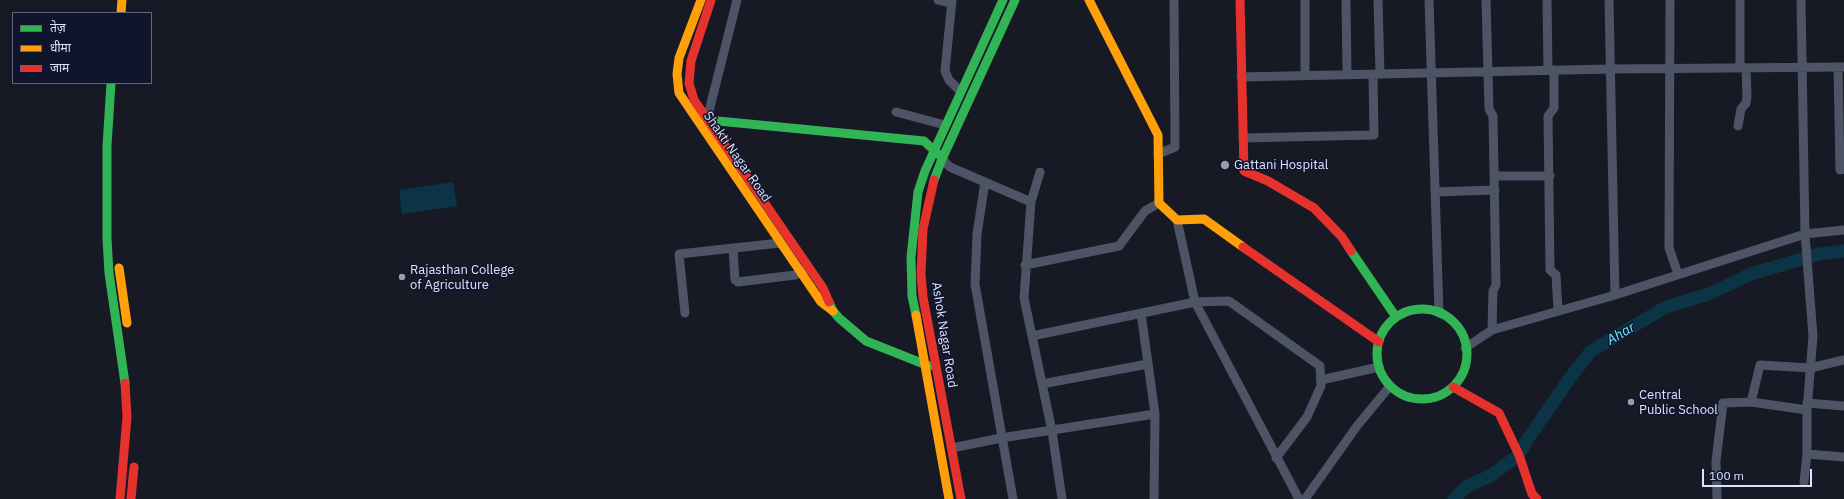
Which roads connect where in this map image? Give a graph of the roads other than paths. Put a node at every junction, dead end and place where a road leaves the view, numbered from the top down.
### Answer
1 (112, 0) edge
2 (122, 0) edge
3 (701, 0) edge
4 (711, 0) edge
5 (737, 0) edge
6 (938, 0) edge
7 (1003, 0) edge
8 (1015, 0) edge
9 (1089, 0) edge
10 (1174, 0) edge
11 (1240, 0) edge
12 (1305, 0) edge
13 (1346, 0) edge
14 (1378, 0) edge
15 (1429, 0) edge
16 (1486, 0) edge
17 (1548, 0) edge
18 (1609, 0) edge
19 (1670, 0) edge
20 (1740, 0) edge
21 (1801, 0) edge
22 (952, 1) edge
23 (112, 12) edge
24 (121, 12) edge
25 (1841, 67) edge
26 (1670, 68) junction
27 (1743, 68) junction
28 (1802, 68) junction
29 (1611, 69) junction
30 (1551, 70) junction
31 (1488, 71) junction
32 (1432, 72) junction
33 (1347, 74) junction
34 (1376, 74) junction
35 (1305, 75) junction
36 (1241, 77) junction
37 (111, 84) edge
38 (119, 84) edge
39 (960, 91) junction
40 (1842, 111) edge
41 (896, 112) dead end
42 (711, 124) junction
43 (945, 125) junction
44 (1738, 126) dead end
45 (702, 129) junction
46 (1243, 138) junction
47 (117, 145) dead end
48 (934, 150) junction
49 (1158, 154) junction
50 (942, 159) junction
51 (116, 161) dead end
52 (1844, 170) edge
53 (1040, 172) dead end
54 (1494, 176) junction
55 (1550, 176) junction
56 (985, 182) junction
57 (1495, 190) junction
58 (1435, 192) junction
59 (1030, 202) junction
60 (1159, 203) junction
61 (116, 208) dead end
62 (1177, 220) junction
63 (1844, 230) edge
64 (1805, 234) junction
65 (780, 243) junction
66 (732, 248) junction
67 (118, 258) dead end
68 (1025, 265) junction
69 (809, 266) junction
70 (801, 273) junction
71 (1678, 274) junction
72 (1615, 295) junction
73 (1195, 302) junction
74 (833, 311) junction
75 (1558, 311) junction
76 (686, 313) dead end
77 (1141, 313) junction
78 (1439, 313) junction
79 (1396, 317) junction
80 (1492, 330) junction
81 (129, 335) dead end
82 (1032, 336) junction
83 (1379, 342) junction
84 (1465, 348) junction
85 (1844, 360) edge
86 (1148, 364) junction
87 (923, 365) junction
88 (1379, 367) junction
89 (935, 368) junction
90 (1810, 368) junction
91 (1321, 380) junction
92 (1042, 384) junction
93 (1390, 386) junction
94 (1453, 387) junction
95 (1751, 402) junction
96 (1844, 406) edge
97 (1807, 407) junction
98 (1155, 414) junction
99 (1052, 431) junction
100 (1001, 438) junction
101 (952, 448) junction
102 (1807, 454) junction
103 (1844, 457) edge
104 (1276, 458) junction
105 (134, 461) dead end
106 (1804, 482) dead end
107 (120, 499) edge
108 (131, 499) edge
109 (949, 499) edge
110 (961, 499) edge
111 (1012, 499) edge
112 (1062, 499) edge
113 (1154, 499) edge
114 (1304, 499) edge
115 (1537, 499) edge
116 (1717, 499) edge

1 - 23 main road
2 - 24 main road
3 - 45 main road, Shakti Nagar Road
4 - 42 main road, Shakti Nagar Road
5 - 42 street
6 - 22 street
7 - 39 main road
8 - 50 main road, Ashok Nagar Road
9 - 49 main road
10 - 49 street
11 - 36 main road
12 - 35 street
13 - 33 street
14 - 34 street
15 - 32 street
16 - 31 street
17 - 30 street
18 - 29 street
19 - 26 street
20 - 27 street
21 - 28 street
22 - 39 street
25 - 28 street
25 - 40 street
26 - 27 street
26 - 29 street
26 - 71 street
27 - 28 street
27 - 44 street
28 - 64 street
29 - 30 street
29 - 72 street
30 - 31 street
30 - 55 street
31 - 32 street
31 - 54 street
32 - 34 street
32 - 58 street
33 - 34 street
33 - 35 street
34 - 46 street
35 - 36 street
36 - 46 main road
37 - 107 main road
38 - 47 main road
39 - 43 main road
40 - 52 street
41 - 43 street
42 - 45 street
42 - 48 main road
42 - 69 main road, Shakti Nagar Road
43 - 48 main road
45 - 65 main road, Shakti Nagar Road
46 - 79 main road
48 - 50 main road
48 - 87 main road
49 - 60 main road
50 - 56 street
50 - 89 main road, Ashok Nagar Road
51 - 61 main road
53 - 59 street
54 - 55 street
54 - 57 street
55 - 75 street
56 - 59 street
56 - 100 street
57 - 58 street
57 - 80 street
58 - 78 street
59 - 68 street
60 - 62 main road
60 - 68 street
62 - 73 street
62 - 83 main road
63 - 64 street
64 - 71 street
64 - 90 street
65 - 66 street
65 - 70 main road, Shakti Nagar Road
66 - 70 street
66 - 76 street
67 - 81 main road
68 - 82 street
69 - 70 street
69 - 74 main road, Shakti Nagar Road
70 - 74 main road, Shakti Nagar Road
71 - 72 street
72 - 75 street
73 - 77 street
73 - 91 street
73 - 104 street
74 - 87 main road, Shakti Nagar Road
75 - 80 street
77 - 82 street
77 - 86 street
78 - 79 main road
78 - 84 main road
79 - 83 main road
80 - 84 street
82 - 92 street
83 - 88 main road
84 - 94 main road
85 - 90 street
86 - 92 street
86 - 98 street
87 - 89 main road, Shakti Nagar Road
87 - 109 main road
88 - 91 street
88 - 93 main road
89 - 101 main road, Ashok Nagar Road
90 - 95 street
90 - 97 street
91 - 104 street
92 - 99 street
93 - 94 main road
93 - 114 street
94 - 115 main road
95 - 97 street
95 - 116 street
96 - 97 street
97 - 102 street
98 - 99 street
98 - 113 street
99 - 100 street
99 - 112 street
100 - 101 street
100 - 111 street
101 - 110 main road, Ashok Nagar Road
102 - 103 street
102 - 106 street
104 - 114 street
105 - 108 main road

